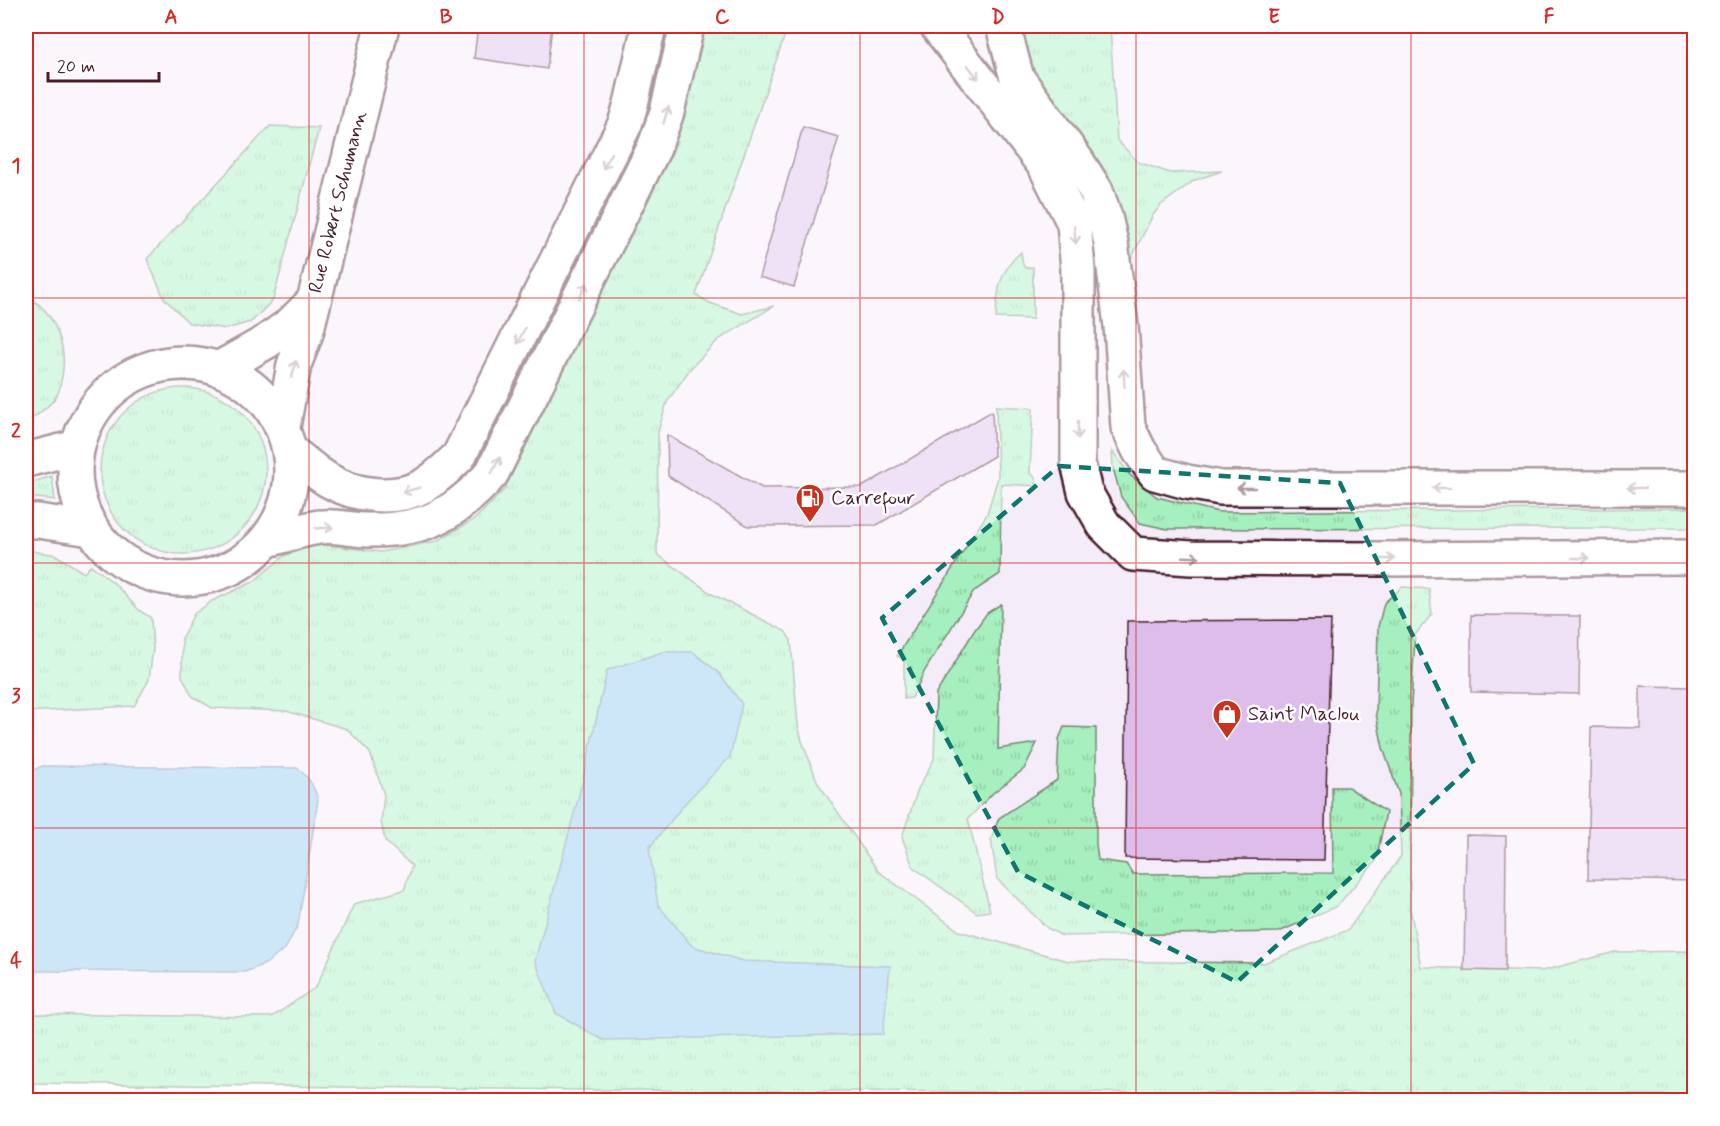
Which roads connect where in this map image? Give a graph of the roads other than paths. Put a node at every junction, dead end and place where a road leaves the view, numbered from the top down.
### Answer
1 (382, 26) edge
2 (649, 26) edge
3 (687, 26) edge
4 (937, 26) edge
5 (1003, 26) edge
6 (314, 301) junction
7 (220, 368) junction
8 (287, 439) junction
9 (77, 447) junction
10 (26, 460) edge
11 (1695, 488) edge
12 (26, 521) edge
13 (91, 529) junction
14 (268, 540) junction
15 (1695, 557) edge

1 - 6 street, Rue Robert Schumann
2 -> 8 street
14 -> 3 street
4 -> 15 street
11 -> 5 street
6 - 7 street, Rue Robert Schumann
8 -> 6 street
7 - 8 street
7 - 9 street
8 - 14 street
9 - 10 street
9 - 13 street
12 - 13 street
13 - 14 street

